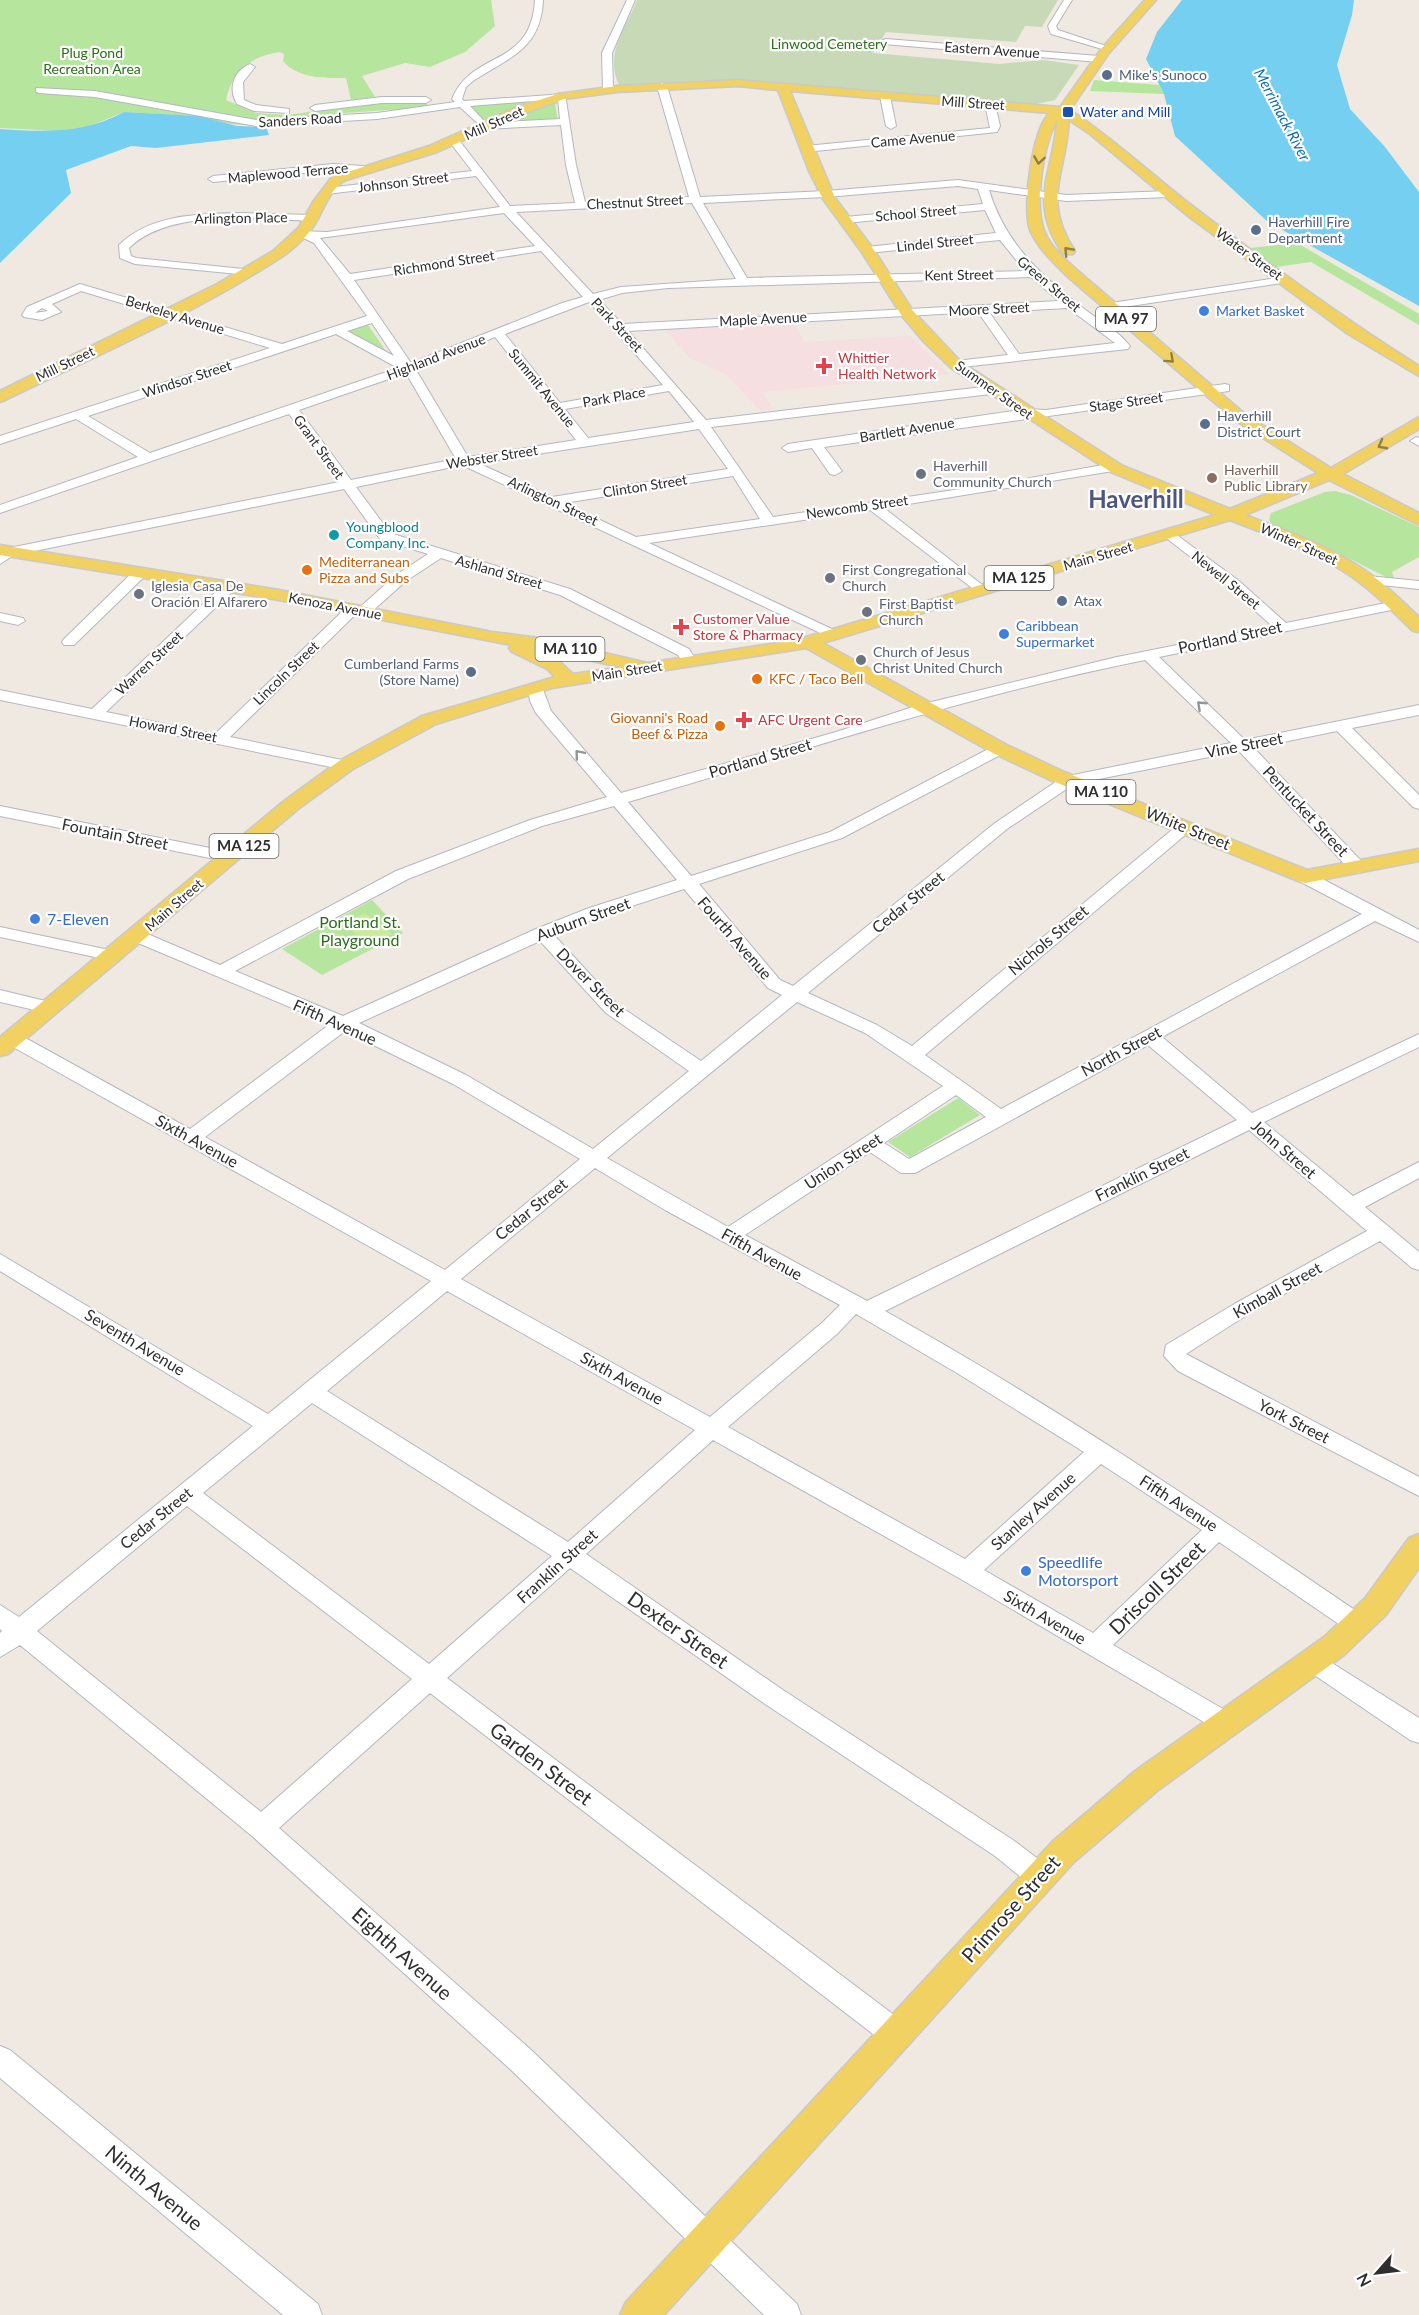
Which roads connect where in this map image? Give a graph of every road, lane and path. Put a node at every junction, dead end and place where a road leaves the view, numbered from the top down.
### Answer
1 (539, 0) edge
2 (631, 0) edge
3 (1068, 0) edge
4 (1151, 0) edge
5 (886, 42) dead end
6 (1106, 49) junction
7 (1099, 58) junction
8 (250, 67) dead end
9 (662, 86) junction
10 (782, 86) junction
11 (1079, 87) junction
12 (39, 90) dead end
13 (609, 90) junction
14 (562, 96) junction
15 (885, 96) junction
16 (462, 104) junction
17 (990, 104) junction
18 (1063, 111) junction
19 (565, 122) junction
20 (484, 126) junction
21 (891, 126) dead end
22 (1087, 126) junction
23 (454, 141) junction
24 (806, 149) junction
25 (363, 168) junction
26 (479, 173) junction
27 (1007, 177) dead end
28 (213, 179) dead end
29 (977, 184) junction
30 (327, 191) junction
31 (1032, 192) junction
32 (826, 194) junction
33 (1169, 194) junction
34 (1049, 196) junction
35 (695, 199) junction
36 (581, 206) junction
37 (987, 207) junction
38 (507, 209) junction
39 (312, 218) junction
40 (845, 220) junction
41 (300, 234) junction
42 (1003, 236) junction
43 (541, 248) junction
44 (867, 250) junction
45 (249, 272) junction
46 (1032, 274) junction
47 (885, 276) junction
48 (347, 278) junction
49 (1284, 280) junction
50 (743, 282) junction
51 (68, 292) junction
52 (591, 298) junction
53 (1126, 303) junction
54 (42, 304) dead end
55 (1071, 304) junction
56 (1111, 306) junction
57 (981, 309) junction
58 (907, 313) junction
59 (163, 316) junction
60 (375, 318) junction
61 (619, 328) junction
62 (337, 330) junction
63 (498, 333) junction
64 (282, 348) junction
65 (269, 352) junction
66 (1016, 358) junction
67 (956, 365) junction
68 (409, 368) junction
69 (1419, 372) edge
70 (672, 387) junction
71 (1225, 388) junction
72 (992, 390) junction
73 (1208, 390) junction
74 (0, 397) edge
75 (556, 407) junction
76 (292, 409) junction
77 (1026, 413) junction
78 (78, 415) junction
79 (1419, 422) edge
80 (703, 424) junction
81 (0, 440) edge
82 (1418, 440) edge
83 (585, 443) junction
84 (815, 444) junction
85 (788, 448) dead end
86 (149, 458) junction
87 (464, 461) junction
88 (1114, 467) junction
89 (835, 471) dead end
90 (1337, 471) junction
91 (736, 472) junction
92 (347, 485) junction
93 (553, 501) junction
94 (871, 506) junction
95 (1419, 507) edge
96 (0, 509) edge
97 (1230, 515) junction
98 (768, 520) junction
99 (1419, 520) edge
100 (1170, 534) junction
101 (636, 541) junction
102 (3, 554) edge
103 (437, 554) junction
104 (141, 572) junction
105 (1368, 580) junction
106 (1419, 585) edge
107 (229, 587) junction
108 (980, 590) junction
109 (1396, 605) junction
110 (359, 610) junction
111 (0, 618) edge
112 (18, 621) dead end
113 (1282, 627) junction
114 (1419, 627) edge
115 (831, 634) junction
116 (492, 637) junction
117 (69, 642) dead end
118 (808, 643) junction
119 (668, 644) junction
120 (561, 647) junction
121 (532, 654) junction
122 (1148, 655) junction
123 (690, 662) junction
124 (668, 665) junction
125 (647, 667) junction
126 (593, 676) junction
127 (569, 680) junction
128 (526, 689) junction
129 (0, 695) edge
130 (924, 708) junction
131 (1419, 710) edge
132 (94, 714) junction
133 (1341, 726) junction
134 (220, 738) junction
135 (1244, 745) junction
136 (1000, 749) junction
137 (345, 765) junction
138 (1069, 780) junction
139 (616, 798) junction
140 (1419, 804) edge
141 (0, 811) edge
142 (1185, 827) junction
143 (1419, 855) edge
144 (230, 857) junction
145 (1358, 868) junction
146 (1305, 877) junction
147 (687, 883) junction
148 (1374, 914) junction
149 (0, 932) edge
150 (542, 933) junction
151 (137, 936) junction
152 (1419, 937) edge
153 (114, 956) junction
154 (220, 972) junction
155 (794, 994) junction
156 (0, 996) edge
157 (52, 1008) junction
158 (342, 1024) junction
159 (1149, 1036) junction
160 (1419, 1040) edge
161 (6, 1044) edge
162 (913, 1055) junction
163 (701, 1070) junction
164 (956, 1086) junction
165 (999, 1117) junction
166 (1252, 1121) junction
167 (191, 1138) junction
168 (871, 1143) junction
169 (592, 1159) junction
170 (1419, 1169) edge
171 (1351, 1206) junction
172 (1382, 1232) junction
173 (729, 1236) junction
174 (0, 1261) edge
175 (1419, 1263) edge
176 (446, 1279) junction
177 (860, 1308) junction
178 (1174, 1351) joint
179 (310, 1391) junction
180 (269, 1425) junction
181 (712, 1428) junction
182 (1099, 1452) junction
183 (1419, 1487) edge
184 (186, 1493) junction
185 (1218, 1529) junction
186 (1419, 1546) edge
187 (570, 1555) junction
188 (966, 1571) junction
189 (10, 1622) edge
190 (1357, 1624) junction
191 (0, 1647) edge
192 (1095, 1647) junction
193 (1313, 1661) junction
194 (430, 1680) junction
195 (1226, 1724) junction
196 (1419, 1732) edge
197 (261, 1828) junction
198 (1041, 1877) junction
199 (896, 2034) junction
200 (0, 2060) edge
201 (708, 2239) junction
202 (308, 2315) edge
203 (639, 2315) edge
204 (786, 2315) edge

1 - 16 street
2 - 13 street
3 - 6 street
4 - 6 main road, MA 97
5 - 7 street, Eastern Avenue
6 - 7 main road, MA 97
7 - 11 main road, MA 97
8 - 16 street
9 - 10 main road, Mill Street
9 - 13 main road, Mill Street
9 - 35 street
10 - 15 main road, Mill Street
10 - 24 main road, Summer Street
11 - 18 main road, MA 97
11 - 22 main road
12 - 16 street, Sanders Road
13 - 14 main road, Mill Street
14 - 16 street, Sanders Road
14 - 19 street
14 - 20 main road, Mill Street
15 - 17 main road, Mill Street
15 - 21 street
16 - 20 street
17 - 18 main road, Mill Street
17 - 24 street, Came Avenue
18 - 22 main road, Water Street
18 -> 31 main road, MA 97
18 - 34 main road, MA 97
19 - 20 street
19 - 36 street
20 - 23 main road, Mill Street
22 - 33 main road, Water Street
23 - 25 main road, Mill Street
23 - 26 street, Park Street
24 - 32 main road, Summer Street
25 - 28 street, Maplewood Terrace
25 - 30 main road, Mill Street
26 - 30 street, Johnson Street
26 - 38 street, Park Street
27 - 29 street, Chestnut Street
29 - 31 street, Chestnut Street
29 - 32 street, Chestnut Street
29 - 37 street, Green Street
30 - 39 main road, Mill Street
31 - 34 street, Chestnut Street
31 - 56 main road, MA 97
32 - 35 street, Chestnut Street
32 - 40 main road, Summer Street
33 - 34 street, Chestnut Street
33 - 49 main road, Water Street
53 -> 34 main road, MA 97
35 - 36 street, Chestnut Street
35 - 50 street
36 - 38 street, Chestnut Street
37 - 40 street, School Street
37 - 42 street, Green Street
38 - 41 street, Chestnut Street
38 - 43 street, Park Street
39 - 41 main road, Mill Street
39 - 45 street, Arlington Place
40 - 44 main road, Summer Street
41 - 45 main road, Mill Street
41 - 48 street
42 - 44 street, Lindel Street
42 - 46 street, Green Street
43 - 48 street, Richmond Street
43 - 52 street, Park Street
44 - 47 main road, Summer Street
45 - 59 main road, Mill Street
46 - 47 street, Kent Street
46 - 55 street, Green Street
47 - 50 street, Highland Avenue
47 - 58 main road, Summer Street
48 - 60 street
49 - 53 street
49 - 69 main road, Water Street
50 - 52 street, Highland Avenue
51 - 54 street, Berkeley Avenue
51 - 59 street, Berkeley Avenue
51 - 59 street, Berkeley Avenue
52 - 61 street, Park Street
52 - 63 street, Highland Avenue
53 - 56 street
53 - 71 main road, MA 97
55 - 57 street, Moore Street
55 - 66 street, Green Street
56 -> 73 main road, MA 97
57 - 58 street, Moore Street
57 - 66 street
58 - 61 street, Maple Avenue
58 - 67 main road, Summer Street
59 - 64 street, Berkeley Avenue
59 - 65 street, Berkeley Avenue
59 - 74 main road, Mill Street
60 - 62 street, Windsor Street
60 - 68 street
61 - 70 street, Park Street
62 - 64 street, Windsor Street
62 - 68 street
63 - 68 street, Highland Avenue
63 - 75 street, Summit Avenue
64 - 65 street, Windsor Street
65 - 78 street, Windsor Street
66 - 67 street, Green Street
67 - 72 main road, Summer Street
68 - 76 street, Highland Avenue
68 - 87 street
70 - 75 street, Park Place
70 - 80 street, Park Street
71 - 73 street, Stage Street
71 - 90 main road, MA 97
72 - 77 main road, Summer Street
72 - 80 street, Webster Street
73 - 77 street, Stage Street
73 - 90 main road, MA 97
75 - 83 street, Summit Avenue
76 - 86 street, Highland Avenue
76 - 92 street, Grant Street
77 - 84 street, Bartlett Avenue
77 - 88 main road, Summer Street
78 - 81 street, Windsor Street
78 - 86 street
79 -> 90 main road, Main Street
80 - 83 street, Webster Street
80 - 91 street, Park Street
82 - 90 main road, Main Street
83 - 87 street, Webster Street
84 - 85 street, Bartlett Avenue
84 - 89 street
86 - 96 street, Highland Avenue
87 - 92 street, Webster Street
87 - 93 street, Arlington Street
88 - 94 street, Newcomb Street
88 - 97 main road, Summer Street
90 - 95 main road
90 - 97 main road, Main Street
90 - 99 main road
91 - 93 street, Clinton Street
91 - 98 street, Park Street
92 - 102 street, Webster Street
92 - 103 street, Ashland Street
93 - 101 street, Arlington Street
94 - 98 street, Newcomb Street
94 - 108 street
97 - 100 main road, Main Street / MA 125
97 - 105 main road, Winter Street
98 - 101 street, Newcomb Street
100 - 108 main road, Main Street / MA 125
100 - 113 street, Newell Street
101 - 115 street, Arlington Street
102 - 104 main road, Kenoza Avenue / MA 110
103 - 110 street, Lincoln Street
103 - 119 street, Ashland Street
104 - 107 main road, Kenoza Avenue / MA 110
104 - 117 street
105 - 106 street
105 - 109 main road, Winter Street
107 - 110 main road, Kenoza Avenue / MA 110
107 - 132 street, Warren Street
108 - 115 main road, Main Street / MA 125
109 - 113 street, Portland Street
109 - 114 main road, Winter Street
110 - 116 main road, Kenoza Avenue / MA 110
110 - 134 street, Lincoln Street
111 - 112 street
113 - 122 street, Portland Street
115 - 118 main road, Main Street / MA 125
116 - 120 main road, Kenoza Avenue / MA 110
116 - 121 main road, Kenoza Avenue / MA 110
118 - 123 main road, Main Street / MA 110
118 - 130 main road, White Street / MA 110
119 - 123 street, Ashland Street
119 - 124 street
120 - 125 main road, Kenoza Avenue / MA 110
120 - 126 main road, Kenoza Avenue
121 - 127 main road, Kenoza Avenue / MA 110
121 - 128 main road
122 - 130 street, Portland Street
135 -> 122 street, Pentucket Street
123 - 124 main road, Main Street / MA 110
124 - 125 main road, Main Street / MA 110
125 - 126 main road, Main Street / MA 110
126 - 127 main road, Main Street / MA 110
127 - 128 main road, Main Street / MA 125
128 - 137 main road, Main Street / MA 125
139 -> 128 street, Fourth Avenue
129 - 132 street, Howard Street
130 - 136 main road, White Street / MA 110
130 - 139 street, Portland Street
131 - 133 street, Vine Street
132 - 134 street, Howard Street
133 - 135 street, Vine Street
133 - 140 street
134 - 137 street, Howard Street
135 - 138 street, Vine Street
135 - 145 street, Pentucket Street
136 - 138 main road, White Street / MA 110
136 - 147 street, Auburn Street
137 - 144 main road, Main Street / MA 125
138 - 142 main road, White Street / MA 110
138 - 155 street, Cedar Street
139 - 147 street, Fourth Avenue
139 - 154 street, Portland Street
141 - 144 street, Fountain Street
142 - 146 main road, White Street / MA 110
142 - 162 street, Nichols Street
143 - 145 main road
144 - 151 main road, Main Street / MA 125
145 - 146 main road
146 - 148 street
147 - 150 street, Auburn Street
147 - 155 street, Fourth Avenue
148 - 152 street
148 - 159 street, North Street
149 - 153 street
150 - 158 street, Auburn Street
150 - 163 street, Dover Street
151 - 153 main road, Main Street / MA 125
151 - 154 street, Fifth Avenue
153 - 157 main road, Main Street / MA 125
154 - 158 street, Fifth Avenue
155 - 162 street, Fourth Avenue
155 - 163 street, Cedar Street
156 - 157 street
157 - 161 main road, Main Street / MA 125
158 - 167 street, Auburn Street
158 - 169 street, Fifth Avenue
159 - 165 street, North Street
159 - 166 street, John Street
160 - 166 street, Franklin Street
161 - 167 street, Sixth Avenue
162 - 164 street, Fourth Avenue
163 - 169 street, Cedar Street
164 - 165 street, Fourth Avenue
164 - 168 street, Union Street
165 - 168 street, North Street
166 - 171 street, John Street
166 - 177 street, Franklin Street
167 - 176 street, Sixth Avenue
168 - 173 street, Union Street
169 - 173 street, Fifth Avenue
169 - 176 street, Cedar Street
170 - 171 street
171 - 172 street, John Street
172 - 175 street, John Street
172 - 178 street, Kimball Street
173 - 177 street, Fifth Avenue
174 - 180 street, Seventh Avenue
176 - 179 street, Cedar Street
176 - 181 street, Sixth Avenue
177 - 181 street, Franklin Street
177 - 182 street, Fifth Avenue
178 - 183 street, York Street
179 - 180 street, Cedar Street
179 - 187 street, Dexter Street
180 - 184 street, Cedar Street
181 - 187 street, Franklin Street
181 - 188 street, Sixth Avenue
182 - 185 street, Fifth Avenue
182 - 188 street, Stanley Avenue
184 - 189 street, Cedar Street
184 - 194 street, Garden Street
185 - 190 street, Fifth Avenue
185 - 192 street, Driscoll Street
186 - 190 main road, Primrose Street
187 - 194 street, Franklin Street
187 - 198 street, Dexter Street
188 - 192 street, Sixth Avenue
189 - 191 street, Cedar Street
189 - 197 street, Eighth Avenue
190 - 193 main road, Primrose Street
192 - 195 street, Sixth Avenue
193 - 195 main road, Primrose Street
193 - 196 street
194 - 197 street, Franklin Street
194 - 199 street, Garden Street
195 - 198 main road, Primrose Street
197 - 201 street, Eighth Avenue
198 - 199 main road, Primrose Street
199 - 201 main road, Primrose Street
200 - 202 street, Ninth Avenue
201 - 203 main road, Primrose Street
201 - 204 street, Eighth Avenue

